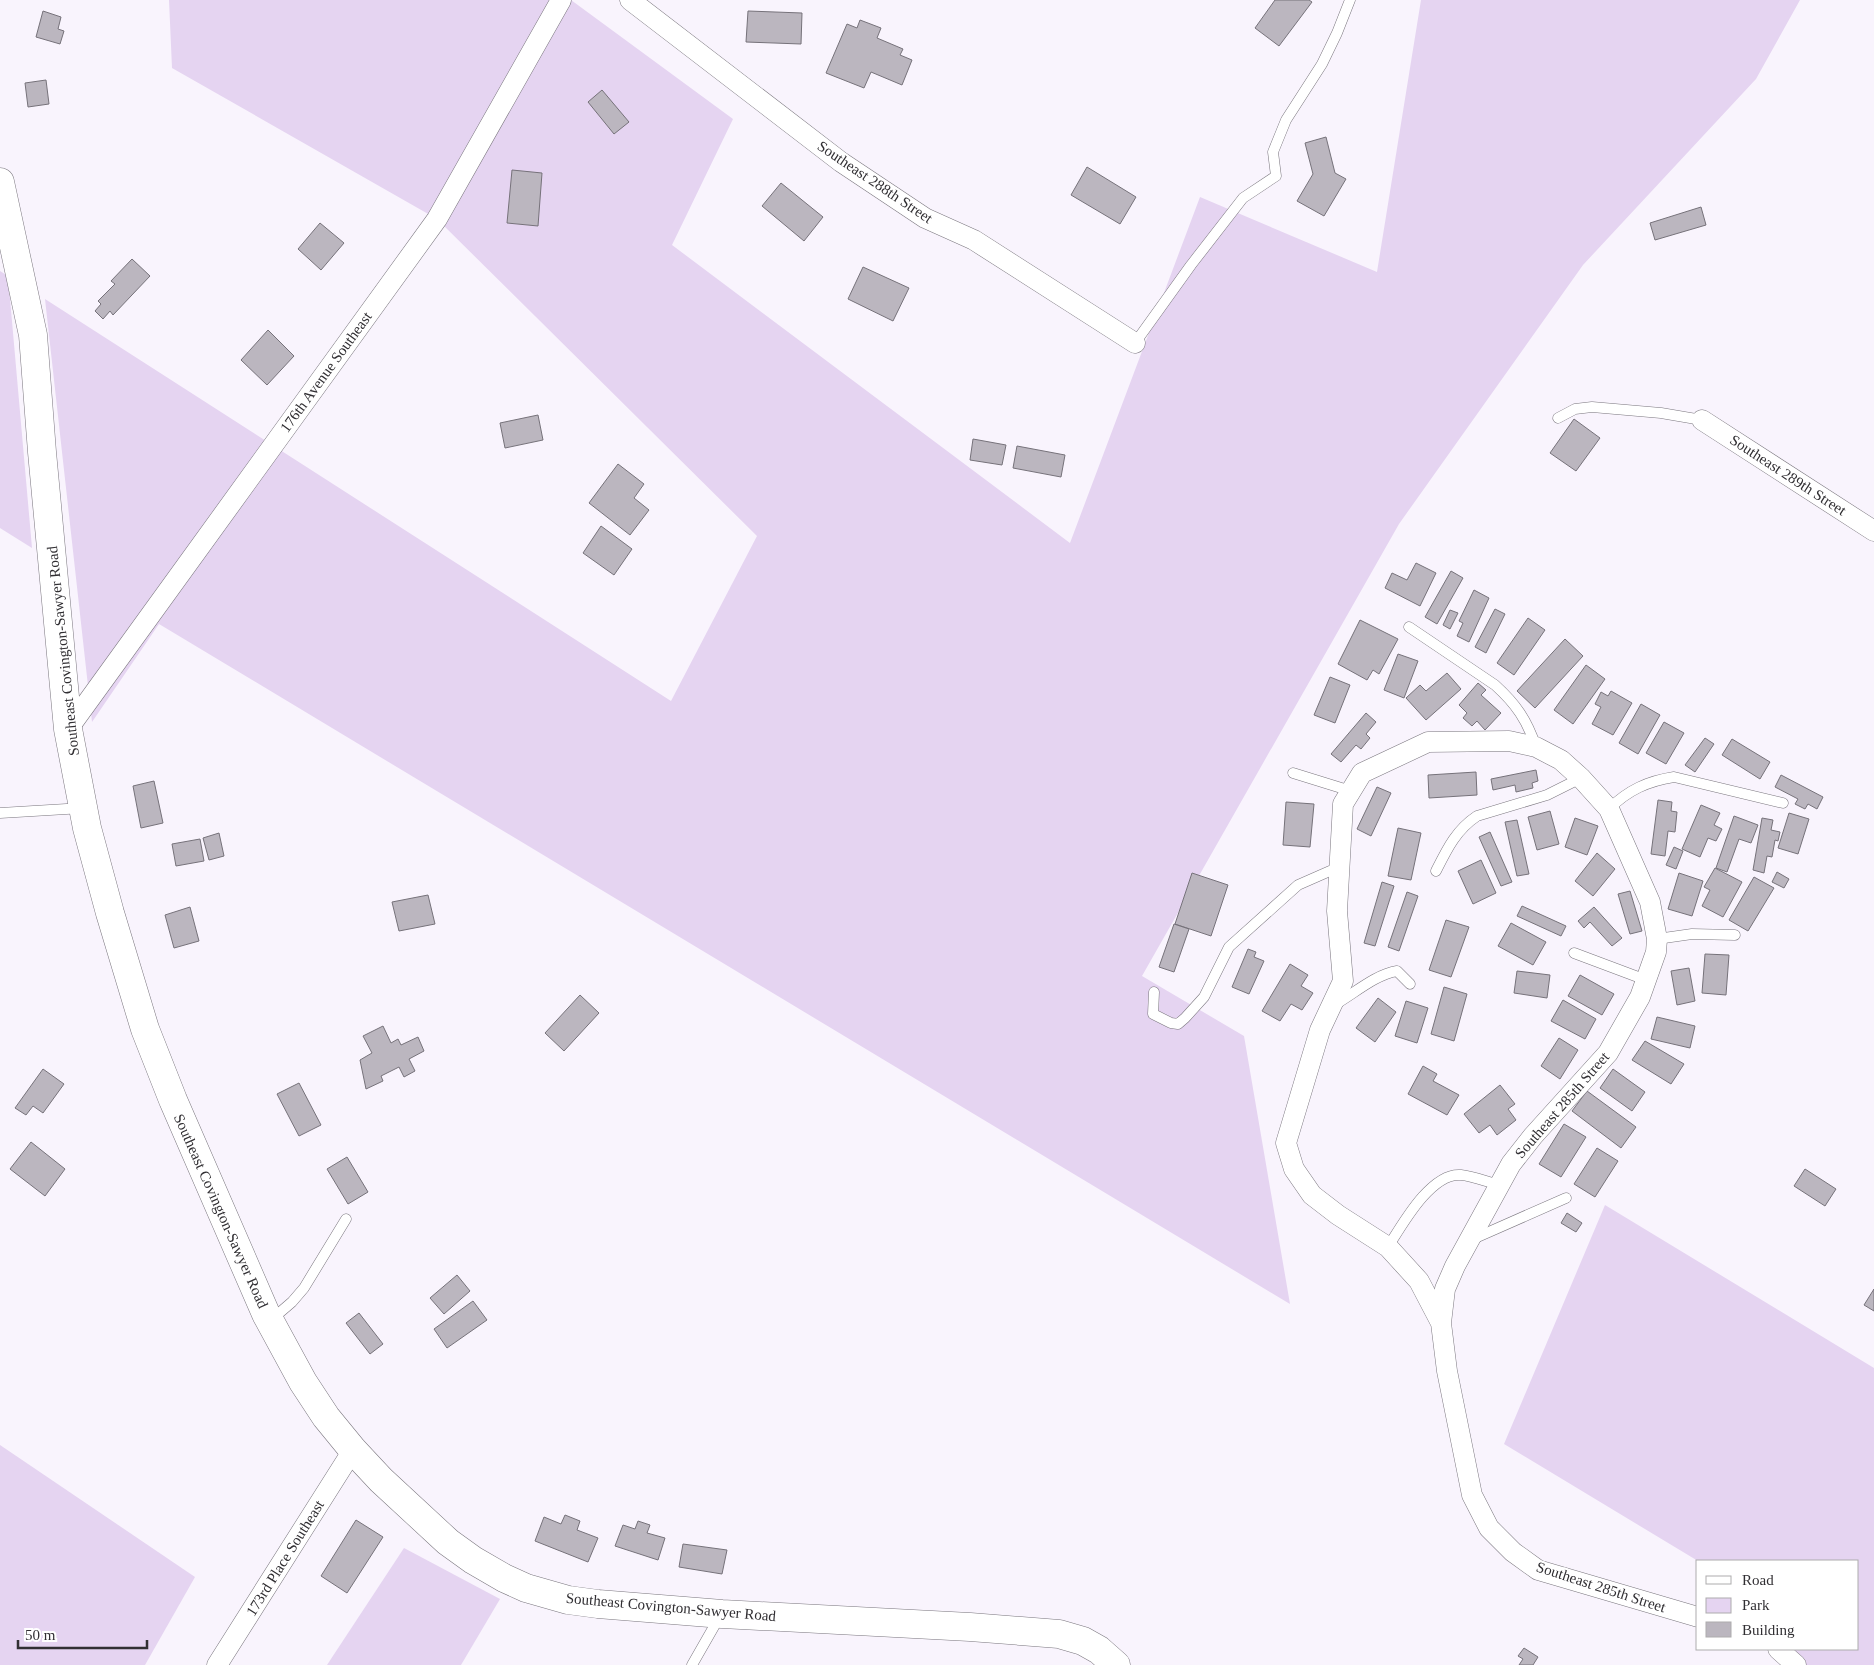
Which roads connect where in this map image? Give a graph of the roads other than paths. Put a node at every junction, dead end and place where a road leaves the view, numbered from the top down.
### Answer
1 (561, 0) edge
2 (630, 0) edge
3 (1350, 0) edge
4 (0, 182) edge
5 (1135, 343) joint
6 (1558, 418) dead end
7 (1702, 420) joint
8 (1874, 531) edge
9 (1409, 627) dead end
10 (68, 728) junction
11 (1536, 747) junction
12 (1293, 773) dead end
13 (1581, 778) junction
14 (1351, 791) junction
15 (1782, 803) dead end
16 (84, 808) junction
17 (1609, 808) junction
18 (0, 813) edge
19 (1339, 867) junction
20 (1436, 871) dead end
21 (1735, 934) dead end
22 (1656, 939) junction
23 (1574, 953) dead end
24 (1646, 980) junction
25 (1410, 984) dead end
26 (1154, 992) dead end
27 (1331, 1007) junction
28 (1499, 1185) junction
29 (1566, 1198) dead end
30 (346, 1219) dead end
31 (1468, 1241) junction
32 (1388, 1247) junction
33 (270, 1321) junction
34 (1441, 1323) junction
35 (353, 1450) junction
36 (722, 1614) junction
37 (1696, 1616) edge
38 (1779, 1650) edge
39 (217, 1665) edge
40 (692, 1665) edge
41 (1116, 1665) edge
42 (1796, 1665) edge

1 - 10 street, 176th Avenue Southeast
2 - 5 street, Southeast 288th Street
3 - 5 lane
4 - 10 street, Southeast Covington-Sawyer Road
6 - 7 lane
7 - 8 street, Southeast 289th Street
9 - 11 lane
10 - 16 street, Southeast Covington-Sawyer Road
11 - 13 street, Southeast 285th Street
11 - 14 street, Southeast 285th Street
12 - 14 lane
13 - 17 street, Southeast 285th Street
13 - 20 lane
14 - 19 street, Southeast 285th Street
15 - 17 lane
16 - 18 lane
16 - 33 street, Southeast Covington-Sawyer Road
17 - 22 street, Southeast 285th Street
19 - 26 lane
19 - 27 street, Southeast 285th Street
21 - 22 lane
22 - 24 street, Southeast 285th Street
23 - 24 lane
24 - 28 street, Southeast 285th Street
25 - 27 lane
27 - 32 street, Southeast 285th Street
28 - 31 street, Southeast 285th Street
28 - 32 lane
29 - 31 lane
30 - 33 lane
31 - 34 street, Southeast 285th Street
32 - 34 street, Southeast 285th Street
33 - 35 street, Southeast Covington-Sawyer Road
34 - 37 street, Southeast 285th Street
35 - 36 street, Southeast Covington-Sawyer Road
35 - 39 street, 173rd Place Southeast
36 - 40 lane
36 - 41 street, Southeast Covington-Sawyer Road
38 - 42 street

